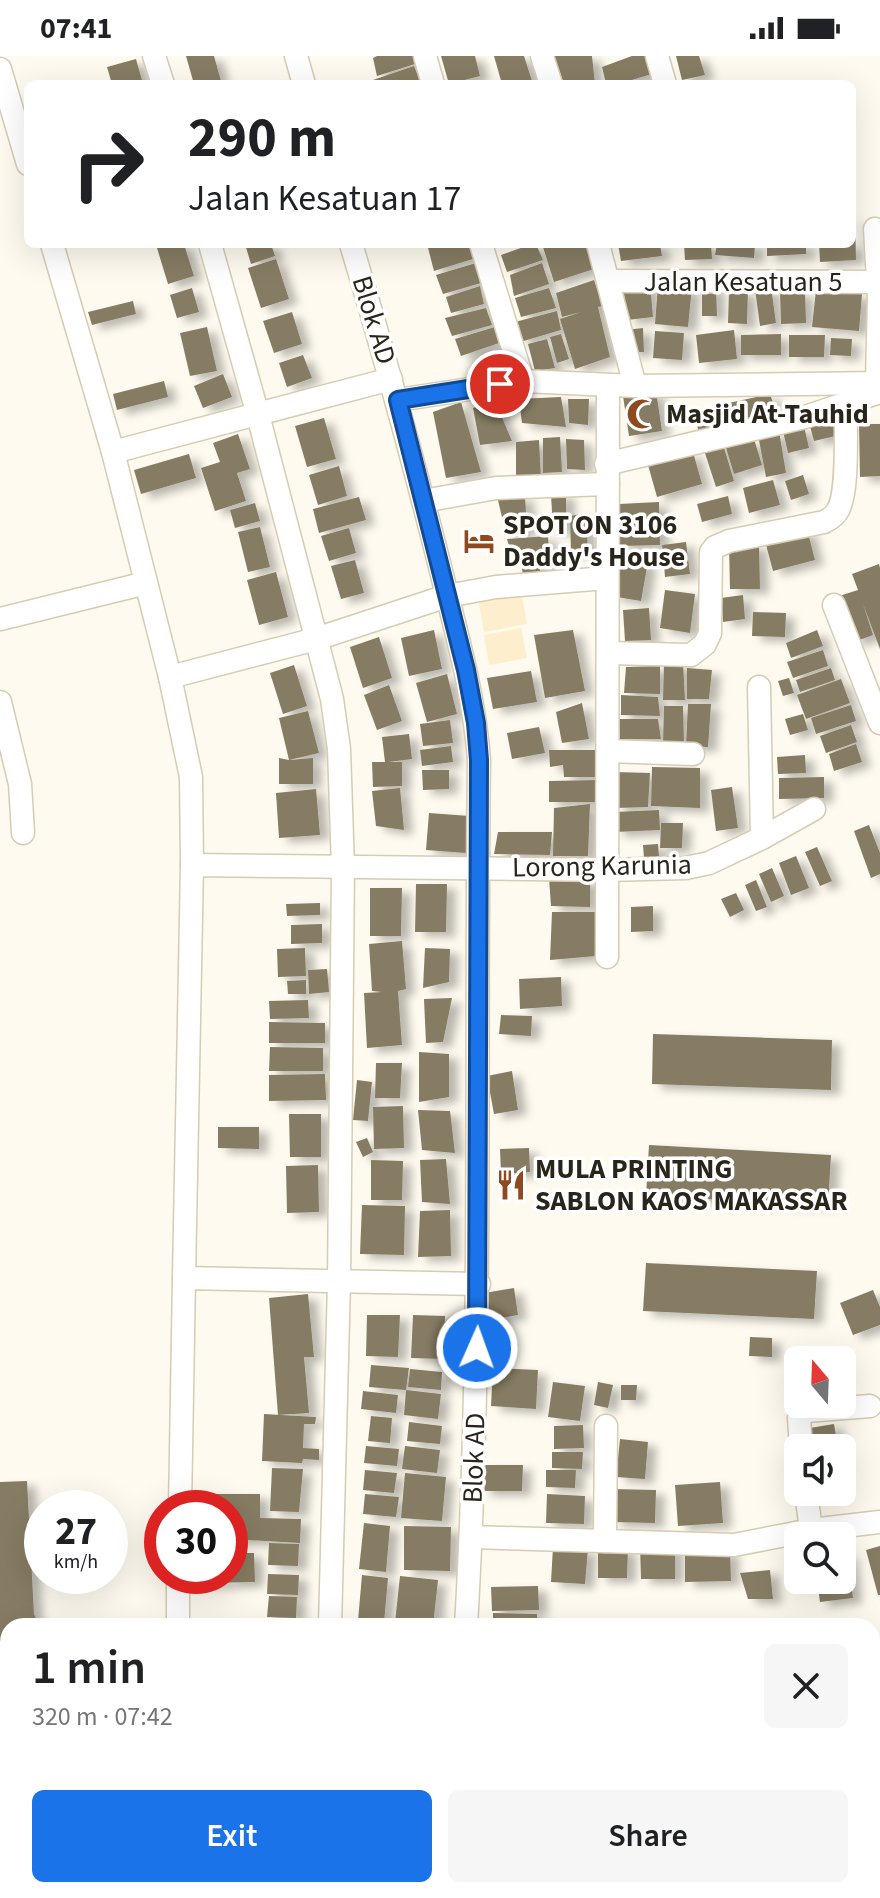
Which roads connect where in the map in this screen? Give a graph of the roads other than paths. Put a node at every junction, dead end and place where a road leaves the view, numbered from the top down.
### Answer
1 (154, 56) edge
2 (296, 56) edge
3 (425, 56) edge
4 (542, 56) edge
5 (657, 56) edge
6 (0, 69) edge
7 (162, 80) edge
8 (303, 80) edge
9 (432, 80) edge
10 (550, 80) edge
11 (664, 80) edge
12 (24, 150) edge
13 (875, 229) dead end
14 (53, 248) edge
15 (211, 248) edge
16 (352, 248) edge
17 (482, 248) edge
18 (599, 248) edge
19 (609, 281) junction
20 (877, 282) junction
21 (523, 381) junction
22 (608, 385) junction
23 (635, 386) junction
24 (879, 386) edge
25 (394, 390) junction
26 (846, 404) junction
27 (258, 415) junction
28 (113, 452) junction
29 (607, 474) junction
30 (423, 501) junction
31 (606, 578) junction
32 (146, 583) junction
33 (447, 596) junction
34 (834, 605) dead end
35 (0, 619) edge
36 (316, 639) junction
37 (609, 653) junction
38 (170, 677) junction
39 (759, 687) dead end
40 (0, 702) edge
41 (880, 723) edge
42 (608, 751) junction
43 (693, 754) dead end
44 (814, 809) dead end
45 (23, 833) dead end
46 (762, 838) junction
47 (192, 865) junction
48 (343, 867) junction
49 (477, 869) junction
50 (606, 870) junction
51 (607, 957) dead end
52 (184, 1278) junction
53 (339, 1282) junction
54 (479, 1284) junction
55 (870, 1406) dead end
56 (606, 1426) dead end
57 (800, 1434) edge
58 (180, 1490) edge
59 (880, 1522) edge
60 (856, 1525) edge
61 (784, 1535) edge
62 (471, 1537) junction
63 (605, 1541) junction
64 (178, 1594) edge
65 (178, 1618) edge
66 (330, 1618) edge
67 (466, 1618) edge

1 - 7 street
2 - 8 street
3 - 9 street
4 - 10 street
5 - 11 street
6 - 12 street
13 - 20 street
14 - 28 street
15 - 27 street
16 - 25 street, Blok AD
17 - 21 street
18 - 19 street
19 - 20 street, Jalan Kesatuan 5
19 - 23 street
20 - 24 street
21 - 22 street
21 - 25 street
22 - 23 street
22 - 29 street
23 - 24 street
24 - 26 street
25 - 27 street
25 - 30 street, Blok AD
26 - 29 street
26 - 37 street
27 - 28 street
27 - 36 street
28 - 32 street
29 - 30 street
29 - 31 street
30 - 33 street, Blok AD
31 - 33 street
31 - 37 street
32 - 35 street
32 - 38 street
33 - 36 street
33 - 49 street, Blok AD
34 - 41 street
36 - 38 street
36 - 48 street
37 - 42 street
38 - 47 street
39 - 46 street
40 - 45 street
42 - 43 street
42 - 50 street
44 - 46 street, Lorong Karunia
46 - 50 street, Lorong Karunia
47 - 48 street, Lorong Karunia
47 - 52 street
48 - 49 street, Lorong Karunia
48 - 53 street
49 - 50 street, Lorong Karunia
49 - 54 street, Blok AD
50 - 51 street
52 - 53 street
52 - 58 street
53 - 54 street
53 - 66 street
54 - 62 street, Blok AD
55 - 57 street
56 - 63 street
59 - 60 street
61 - 63 street
62 - 63 street
62 - 67 street, Blok AD
64 - 65 street

